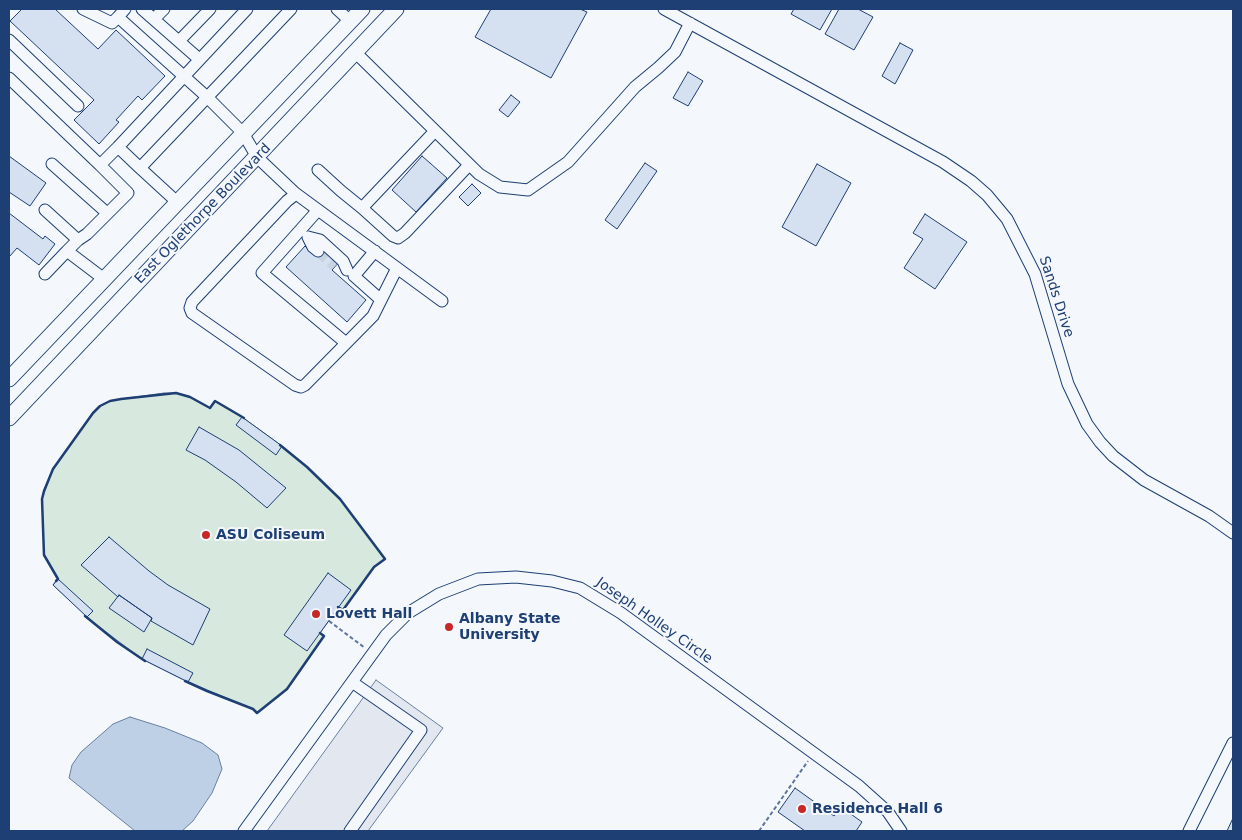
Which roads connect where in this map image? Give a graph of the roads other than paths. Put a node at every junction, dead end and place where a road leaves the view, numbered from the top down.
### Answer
1 (83, 9) edge
2 (142, 9) edge
3 (164, 9) edge
4 (210, 9) edge
5 (247, 9) edge
6 (291, 9) edge
7 (337, 9) edge
8 (362, 9) edge
9 (396, 9) edge
10 (664, 9) edge
11 (122, 13) edge
12 (154, 19) junction
13 (350, 21) junction
14 (690, 23) junction
15 (9, 40) edge
16 (179, 41) junction
17 (356, 53) junction
18 (199, 59) junction
19 (184, 75) junction
20 (9, 78) edge
21 (207, 97) junction
22 (78, 106) dead end
23 (435, 131) junction
24 (243, 133) junction
25 (118, 147) junction
26 (257, 157) junction
27 (52, 164) dead end
28 (100, 164) junction
29 (470, 165) junction
30 (140, 168) junction
31 (318, 170) dead end
32 (296, 194) junction
33 (177, 202) junction
34 (362, 208) junction
35 (45, 210) dead end
36 (318, 210) junction
37 (107, 213) junction
38 (304, 233) junction
39 (78, 240) junction
40 (319, 250) tunnel mouth
41 (67, 251) junction
42 (374, 251) junction
43 (397, 268) junction
44 (343, 269) junction
45 (45, 274) dead end
46 (104, 279) junction
47 (381, 300) junction
48 (442, 301) dead end
49 (346, 343) junction
50 (9, 380) edge
51 (9, 418) edge
52 (1233, 533) edge
53 (352, 682) junction
54 (1233, 743) edge
55 (244, 831) edge
56 (350, 831) edge
57 (901, 831) edge
58 (1189, 831) edge

1 - 11 street
2 - 12 street
3 - 12 street
4 - 16 street
5 - 18 street
6 - 21 street
7 - 13 street
8 - 13 main road, East Oglethorpe Boulevard
9 - 17 main road, East Oglethorpe Boulevard
10 - 14 street, Sands Drive
11 - 19 street
12 - 16 street
13 - 24 main road, East Oglethorpe Boulevard
14 - 29 street
14 - 52 street, Sands Drive
15 - 22 street
16 - 18 street
17 - 23 street
17 - 26 main road, East Oglethorpe Boulevard
18 - 19 street
19 - 21 street
19 - 25 street
20 - 28 street
21 - 24 street
21 - 30 street
23 - 29 street
23 - 34 street
24 - 26 street
24 - 33 main road, East Oglethorpe Boulevard
25 - 28 street
25 - 30 street
26 - 32 street
26 - 51 main road, East Oglethorpe Boulevard
27 - 37 street
28 - 37 street
29 - 34 street
30 - 33 street
31 - 34 street
32 - 36 street
32 - 49 street
33 - 46 main road, East Oglethorpe Boulevard
35 - 39 street
36 - 38 street
36 - 42 street
37 - 39 street
38 - 40 street
38 - 44 street
38 - 49 street
39 - 41 street
41 - 45 street
41 - 46 street
42 - 43 street
42 - 44 street
43 - 47 street
43 - 48 street
44 - 47 street
46 - 50 main road, East Oglethorpe Boulevard
47 - 49 street
53 - 55 street, Joseph Holley Circle
53 - 56 street
53 - 57 street, Joseph Holley Circle
54 - 58 street

